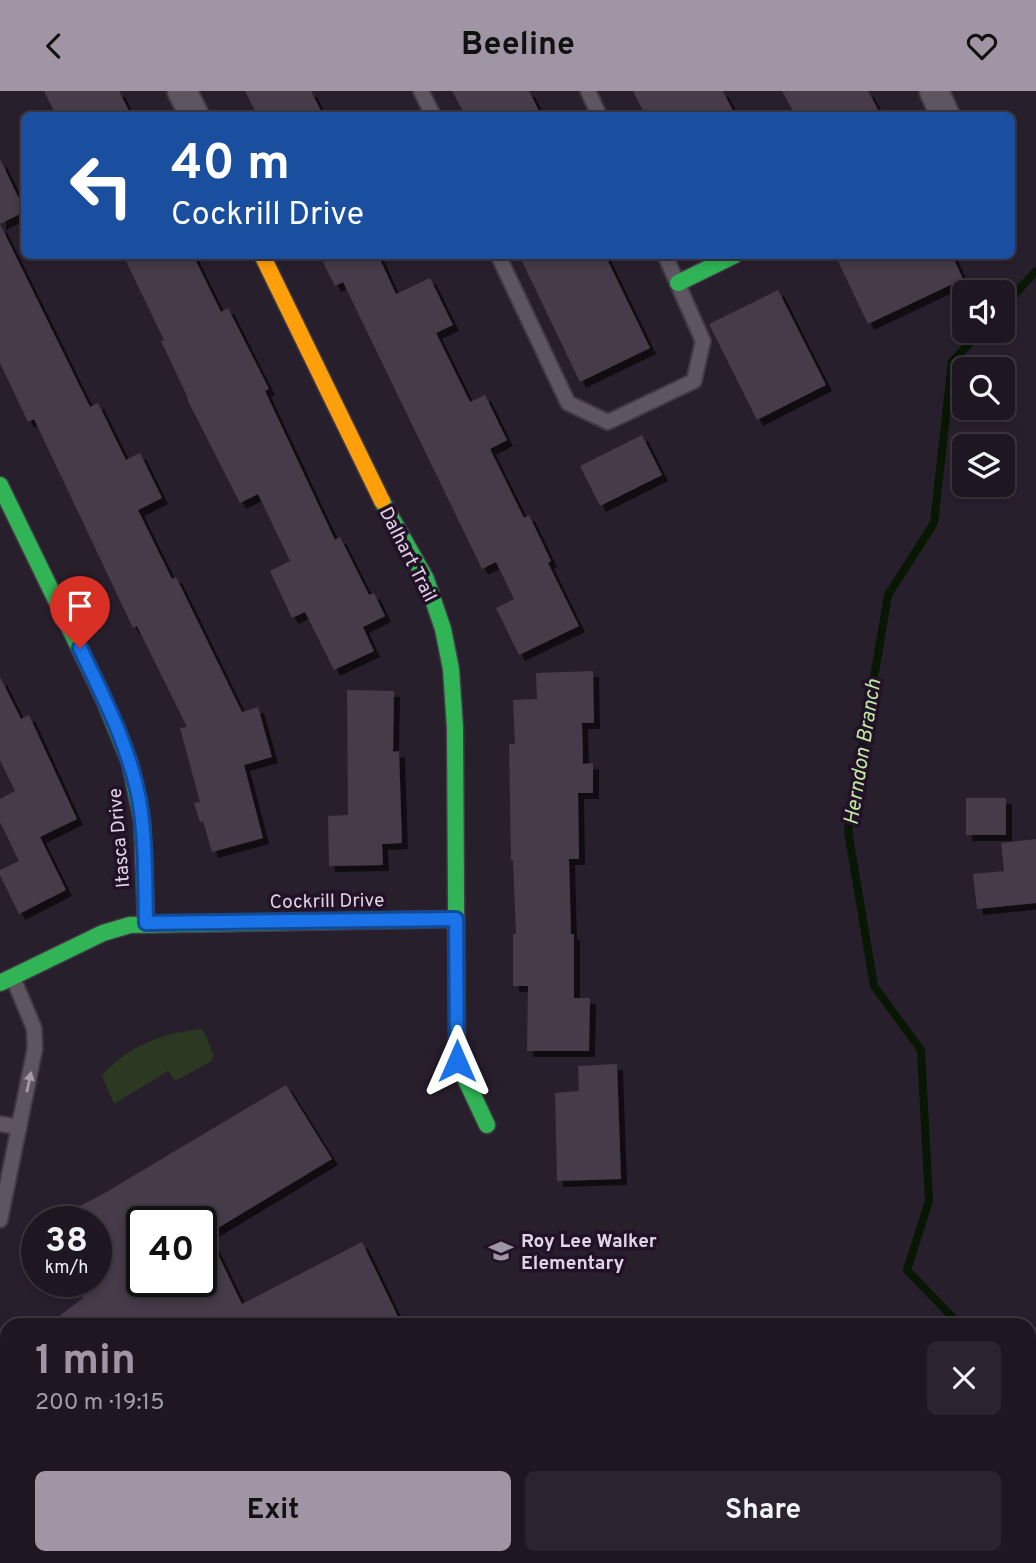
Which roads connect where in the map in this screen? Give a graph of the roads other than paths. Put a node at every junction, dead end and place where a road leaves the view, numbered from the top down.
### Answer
1 (183, 91) edge
2 (421, 91) edge
3 (588, 91) edge
4 (934, 91) edge
5 (193, 112) edge
6 (431, 112) edge
7 (598, 112) edge
8 (944, 112) edge
9 (264, 259) edge
10 (500, 259) edge
11 (667, 259) edge
12 (728, 259) edge
13 (678, 283) junction
14 (0, 485) edge
15 (456, 919) junction
16 (146, 923) junction
17 (6, 980) edge
18 (0, 1124) edge
19 (487, 1125) dead end
20 (19, 1127) junction
21 (0, 1220) edge

1 - 5 street
2 - 6 lane
3 - 7 lane
4 - 8 street
9 - 15 street, Dalhart Trail
10 - 13 lane
11 - 13 lane
12 - 13 street
14 - 16 street, Itasca Drive
15 - 16 street, Cockrill Drive
15 - 19 street
16 - 17 street, Cockrill Drive
20 -> 17 lane
18 - 20 lane
20 - 21 lane

